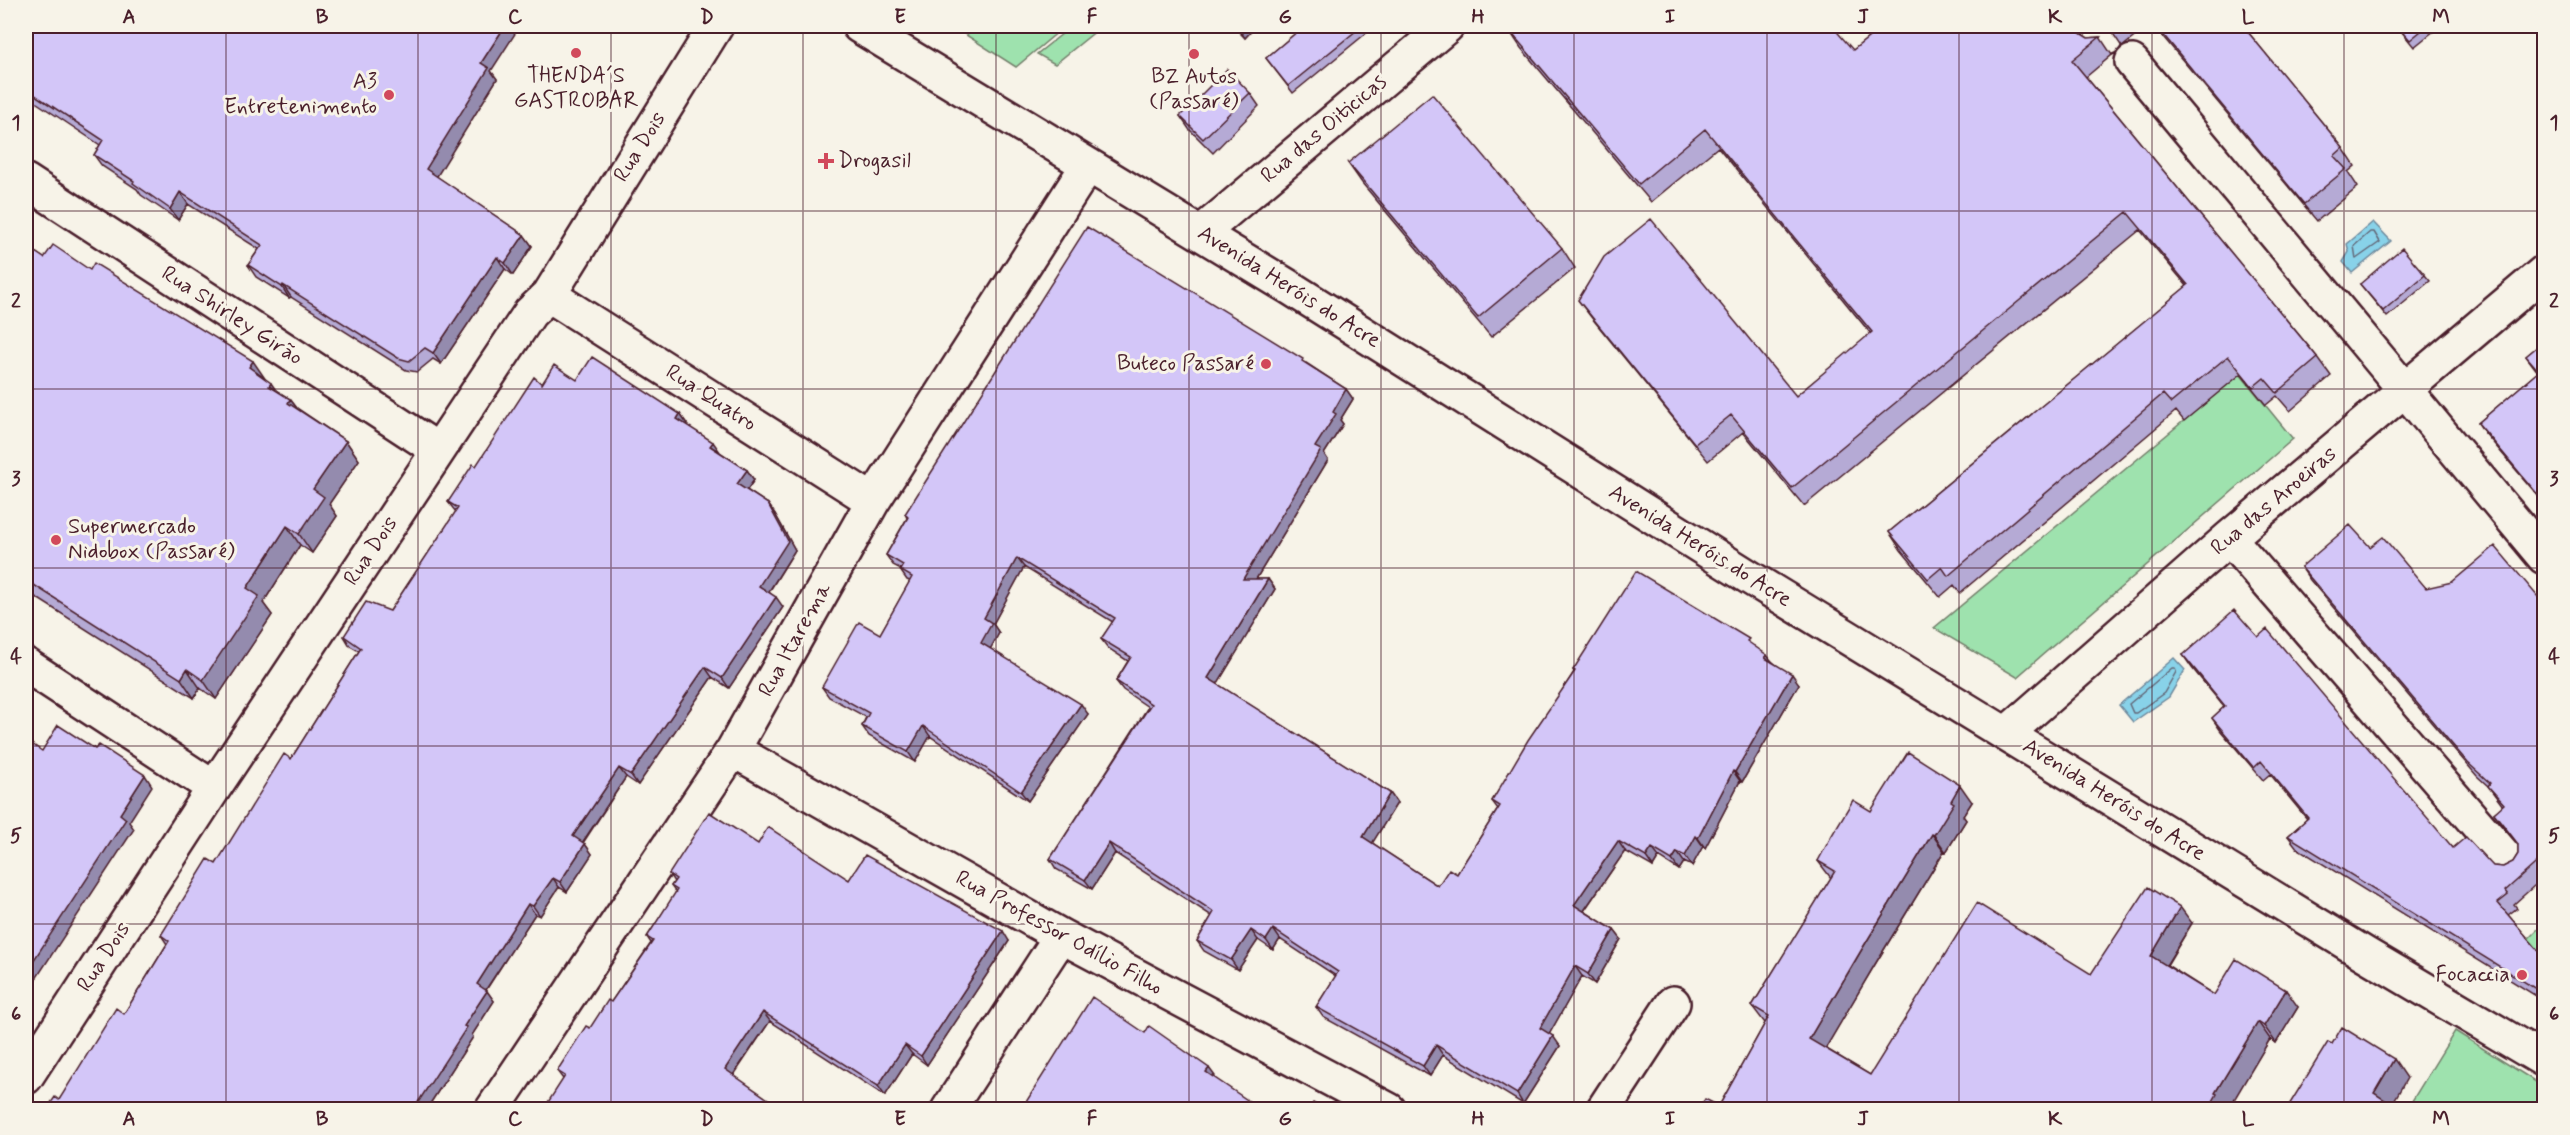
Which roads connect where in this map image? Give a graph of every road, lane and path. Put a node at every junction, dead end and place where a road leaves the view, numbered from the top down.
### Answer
1 (716, 26) edge
2 (859, 26) edge
3 (1448, 26) edge
4 (2132, 62) dead end
5 (1088, 165) junction
6 (26, 181) edge
7 (1202, 233) junction
8 (2544, 272) edge
9 (549, 295) junction
10 (2405, 390) junction
11 (438, 450) junction
12 (873, 501) junction
13 (2229, 538) junction
14 (2544, 557) edge
15 (26, 665) edge
16 (2006, 734) junction
17 (733, 750) junction
18 (213, 788) junction
19 (2509, 861) edge
20 (1061, 936) junction
21 (1673, 1003) dead end
22 (2544, 1060) edge
23 (26, 1077) edge
24 (492, 1110) edge
25 (948, 1110) edge
26 (1389, 1110) edge
27 (1603, 1110) edge

1 - 9 street, Rua Dois
2 - 5 street, Avenida Heróis do Acre
3 - 7 street, Rua das Oiticicas
4 - 10 street
5 - 7 street, Avenida Heróis do Acre
5 - 12 street, Rua Itarema
6 - 11 street, Rua Shirley Girão
7 - 16 street, Avenida Heróis do Acre
8 - 10 street, Rua das Aroeiras
9 - 11 street, Rua Dois
9 - 12 street, Rua Quatro
10 - 13 street, Rua das Aroeiras
10 - 14 street
11 - 18 street, Rua Dois
12 - 17 street, Rua Itarema
13 - 16 street, Rua das Aroeiras
13 - 19 street
15 - 18 street
16 - 22 street, Avenida Heróis do Acre
17 - 20 street, Rua Professor Odílio Filho
17 - 24 street, Rua Itarema
18 - 23 street, Rua Dois
20 - 25 street
20 - 26 street, Rua Professor Odílio Filho
21 - 27 street

